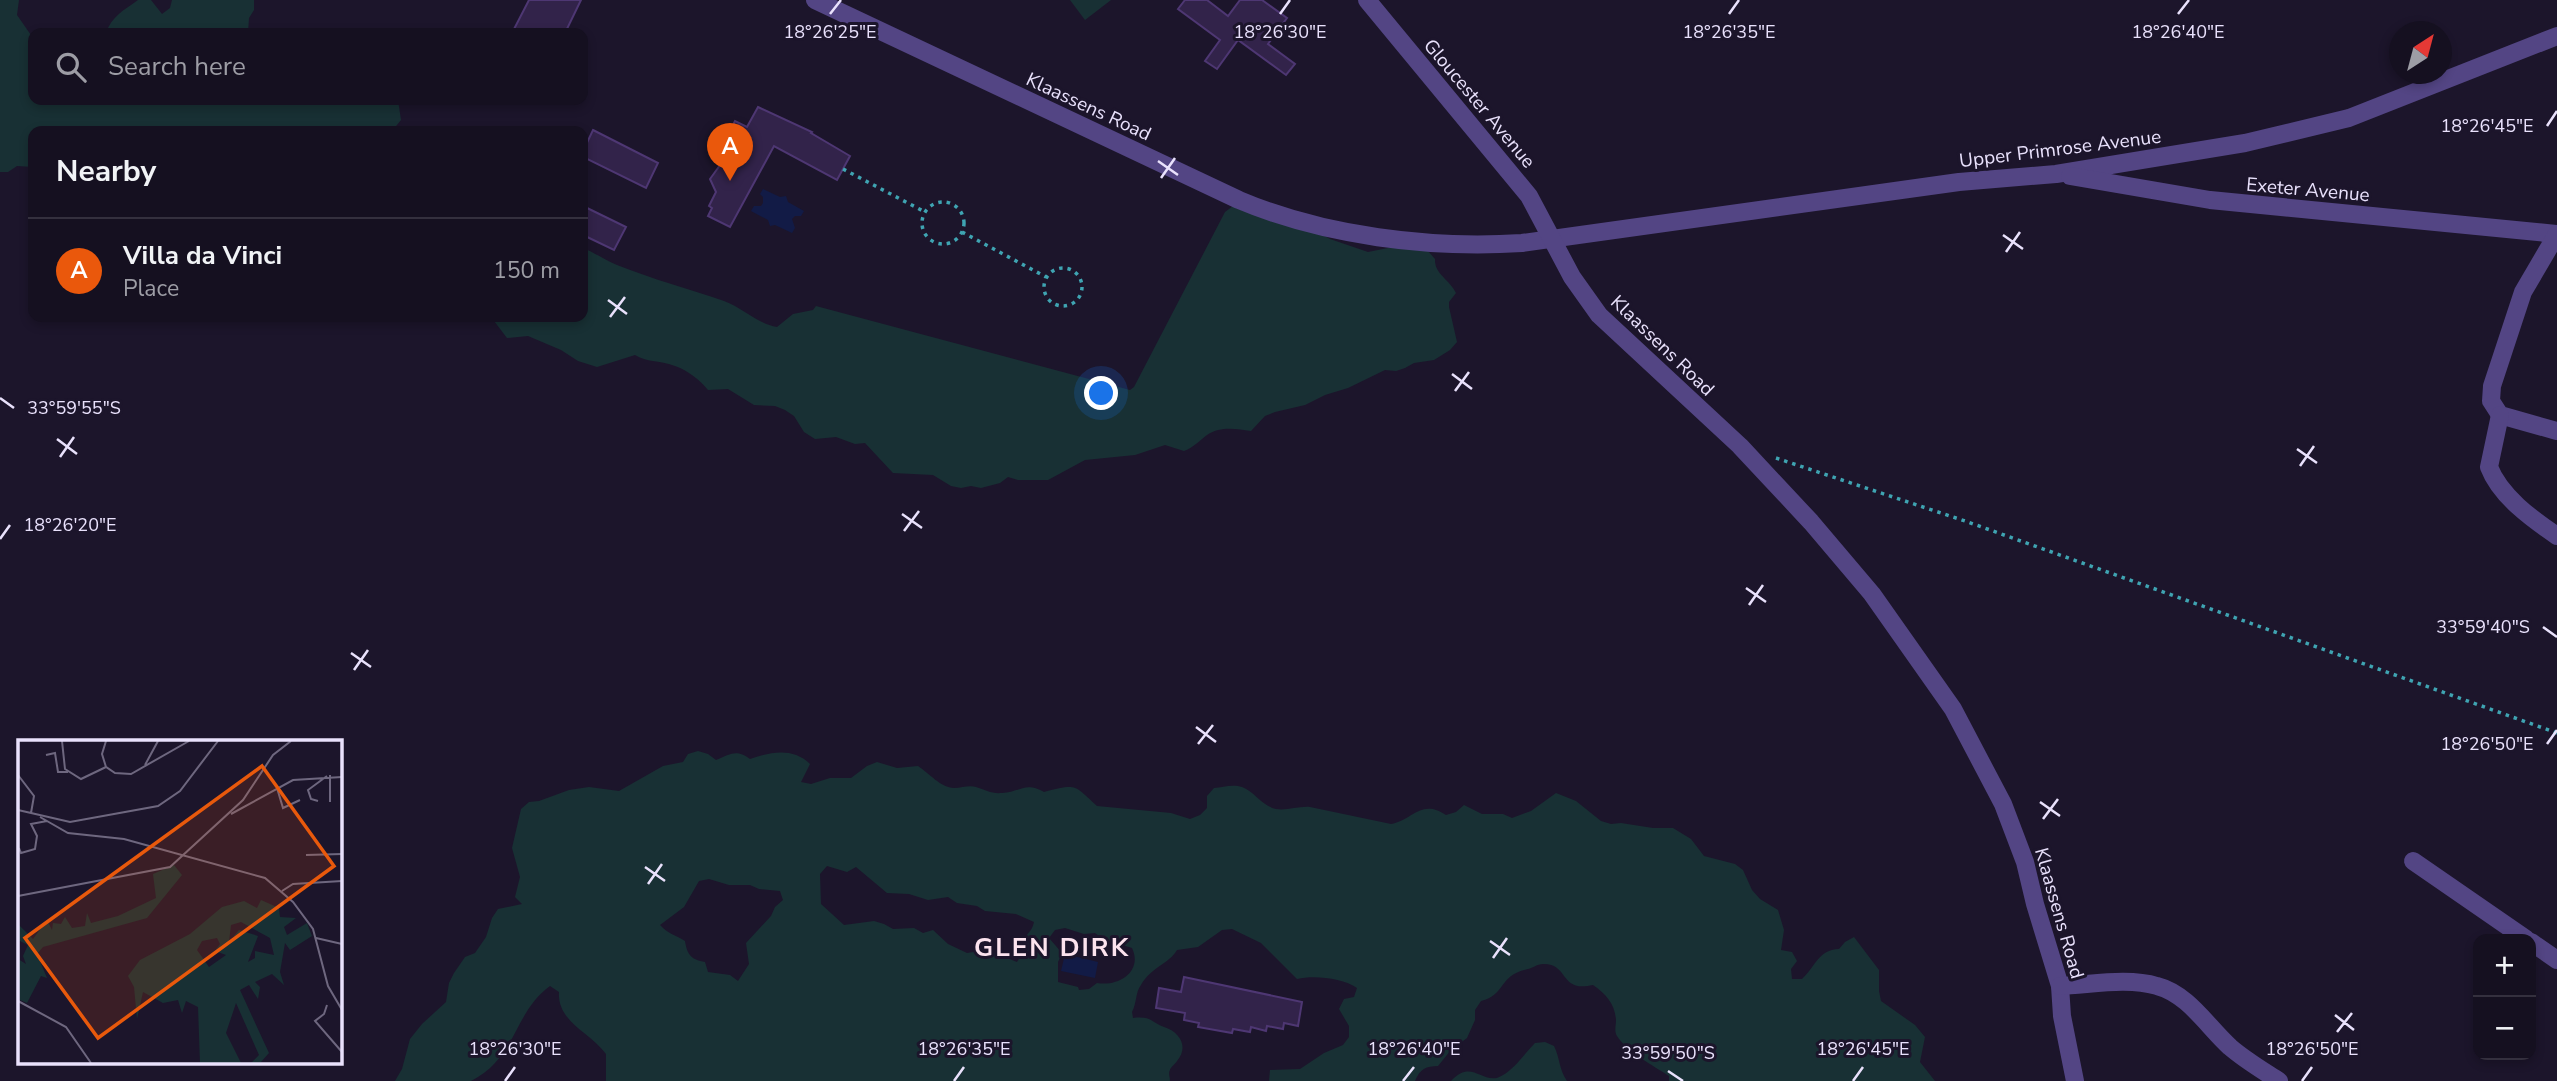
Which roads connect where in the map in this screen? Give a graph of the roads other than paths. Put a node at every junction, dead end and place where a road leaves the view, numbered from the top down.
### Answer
1 (815, 0) edge
2 (1367, 0) edge
3 (2557, 36) edge
4 (2056, 174) junction
5 (2557, 234) edge
6 (1552, 240) junction
7 (2500, 415) junction
8 (2557, 431) edge
9 (2557, 536) edge
10 (2413, 861) dead end
11 (2519, 934) edge
12 (2536, 946) edge
13 (2557, 960) edge
14 (2060, 986) junction
15 (2075, 1081) edge
16 (2278, 1081) edge

1 - 6 street, Klaassens Road
2 - 6 street, Gloucester Avenue
3 - 4 street, Upper Primrose Avenue
4 - 5 street, Exeter Avenue
4 - 6 street, Upper Primrose Avenue
5 - 7 street
6 - 14 street, Klaassens Road
7 - 8 street
7 - 9 street
10 - 11 street
12 - 13 street
14 - 15 street, Klaassens Road
14 - 16 street

